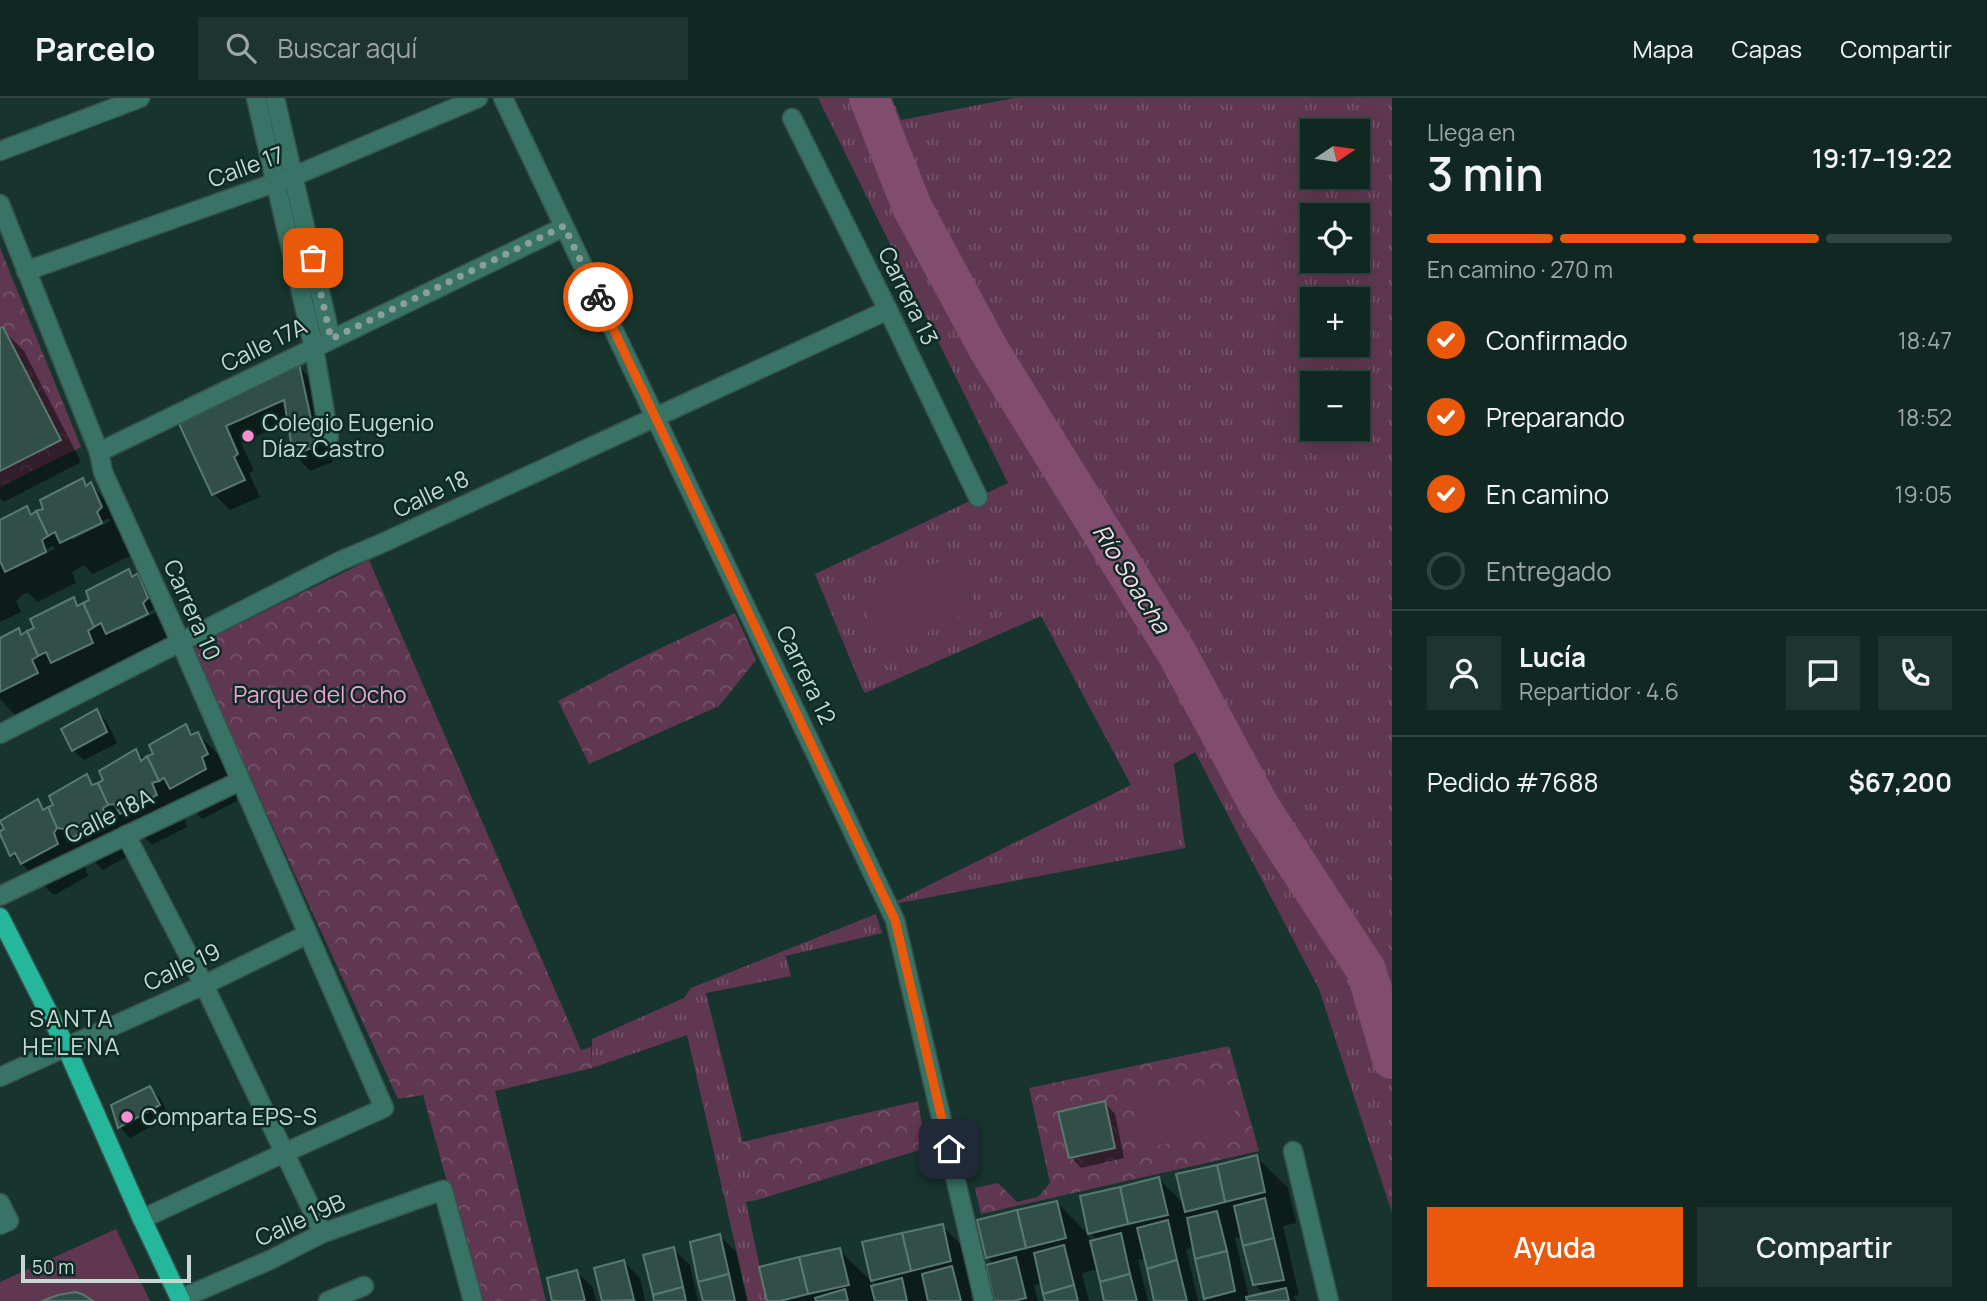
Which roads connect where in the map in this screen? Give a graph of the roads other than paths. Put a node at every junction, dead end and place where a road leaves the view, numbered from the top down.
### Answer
1 (140, 98) edge
2 (256, 98) edge
3 (275, 98) edge
4 (478, 98) edge
5 (503, 98) edge
6 (792, 118) dead end
7 (0, 151) edge
8 (295, 176) junction
9 (276, 183) junction
10 (0, 204) edge
11 (564, 226) junction
12 (26, 271) junction
13 (888, 310) junction
14 (331, 339) junction
15 (314, 348) junction
16 (655, 417) junction
17 (328, 437) dead end
18 (99, 452) junction
19 (978, 497) dead end
20 (180, 641) junction
21 (0, 734) edge
22 (240, 781) junction
23 (126, 835) junction
24 (0, 896) edge
25 (0, 917) edge
26 (307, 934) junction
27 (204, 985) junction
28 (66, 1047) junction
29 (0, 1077) edge
30 (1293, 1151) dead end
31 (284, 1153) junction
32 (0, 1203) edge
33 (142, 1219) junction
34 (4, 1223) edge
35 (323, 1233) junction
36 (364, 1286) dead end
37 (181, 1300) edge
38 (328, 1301) edge
39 (473, 1301) edge
40 (984, 1301) edge
41 (1329, 1301) edge

1 - 7 street
2 - 9 street
3 - 8 street
4 - 8 street, Calle 17
5 - 11 street, Carrera 12
6 - 13 street, Carrera 13
8 - 9 street, Calle 17
8 - 14 street
9 - 12 street, Calle 17
9 - 15 street
10 - 12 street, Carrera 10
11 - 14 street, Calle 17A
11 - 16 street, Carrera 12
12 - 18 street, Carrera 10
13 - 16 street, Calle 18
13 - 19 street, Carrera 13
14 - 15 street, Calle 17A
15 - 17 street
15 - 18 street, Calle 17A
16 - 20 street, Calle 18
16 - 40 street, Carrera 12
18 - 20 street, Carrera 10
20 - 21 street, Calle 18
20 - 22 street, Carrera 10
22 - 23 street, Calle 18A
22 - 26 street, Carrera 10
23 - 24 street, Calle 18A
23 - 27 street
25 - 28 main road
26 - 27 street, Calle 19
26 - 31 street, Carrera 10
27 - 28 street, Calle 19
27 - 31 street
28 - 29 street, Calle 19
28 - 33 main road
30 - 41 street
31 - 33 street
31 - 35 street
32 - 34 street
33 - 37 main road
35 - 37 street, Calle 19B
35 - 39 street, Calle 19B
36 - 38 street

